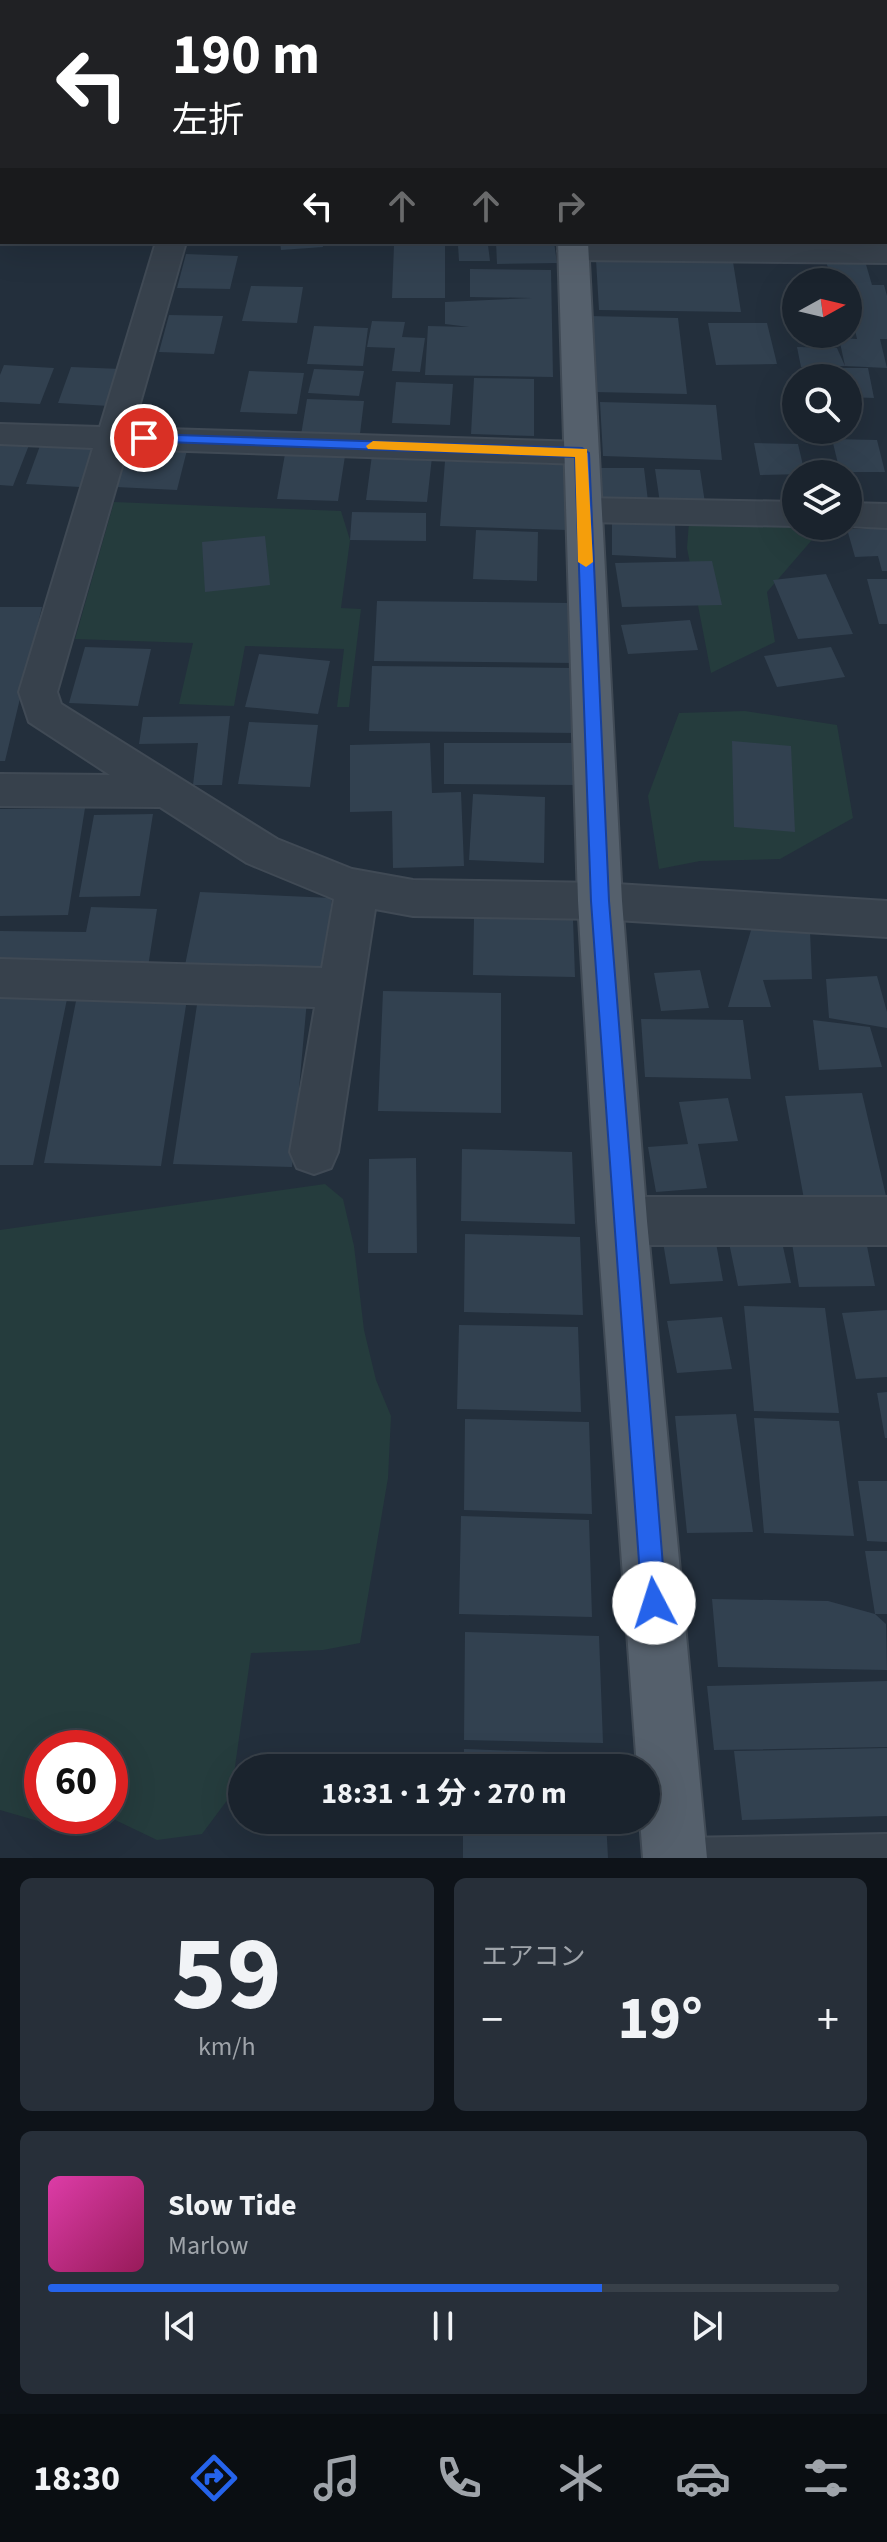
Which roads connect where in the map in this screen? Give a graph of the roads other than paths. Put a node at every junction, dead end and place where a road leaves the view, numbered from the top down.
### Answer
1 (170, 244) edge
2 (573, 246) edge
3 (887, 254) edge
4 (0, 434) edge
5 (113, 437) junction
6 (582, 453) junction
7 (584, 510) junction
8 (782, 514) edge
9 (862, 515) edge
10 (887, 516) edge
11 (0, 790) edge
12 (164, 791) junction
13 (357, 888) junction
14 (600, 901) junction
15 (887, 919) edge
16 (0, 978) edge
17 (341, 988) junction
18 (314, 1152) dead end
19 (622, 1221) junction
20 (887, 1221) edge
21 (887, 1854) edge
22 (675, 1858) edge
23 (682, 1858) edge

1 - 5 street
2 - 3 street
2 - 6 main road
4 - 5 street
5 - 6 street
5 - 12 street
6 - 7 main road
7 - 8 street
7 - 14 main road
9 - 10 street
11 - 12 street
12 - 13 street
13 - 14 street
13 - 17 street
14 - 15 street
14 - 19 main road
16 - 17 street
17 - 18 street
19 - 20 street
19 - 22 main road
21 - 23 lane

